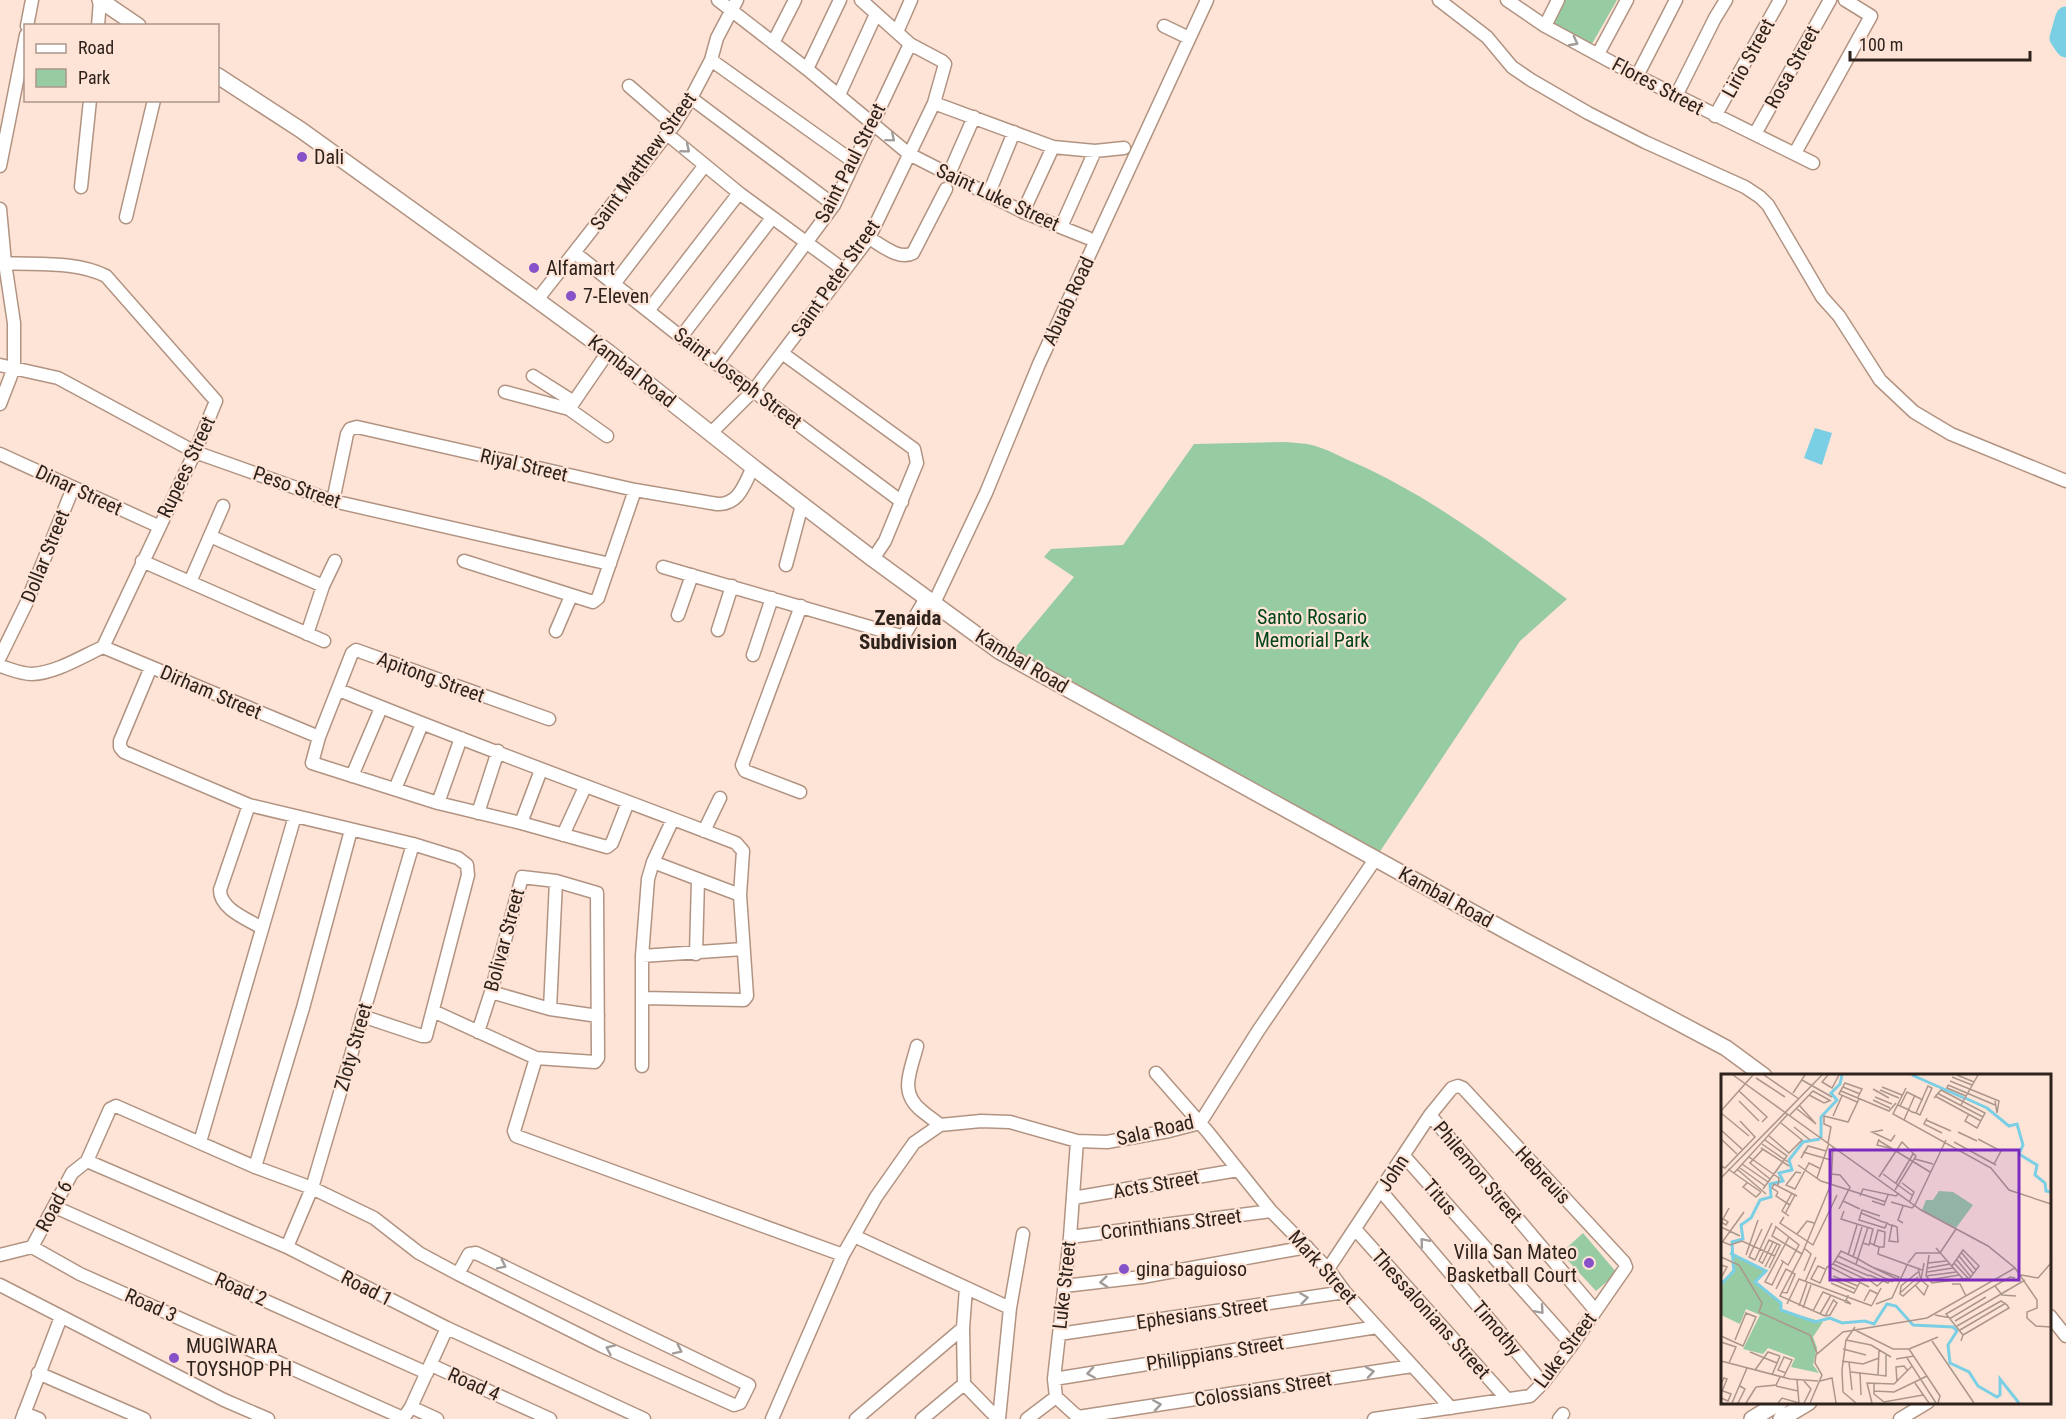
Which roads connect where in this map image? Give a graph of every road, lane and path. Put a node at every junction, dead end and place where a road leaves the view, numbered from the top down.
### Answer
1 (32, 0) edge
2 (100, 0) edge
3 (718, 0) edge
4 (795, 0) edge
5 (840, 0) edge
6 (861, 0) edge
7 (911, 0) edge
8 (1207, 0) edge
9 (1439, 0) edge
10 (1508, 0) edge
11 (1558, 0) edge
12 (1626, 0) edge
13 (1676, 0) edge
14 (1726, 0) edge
15 (1780, 0) edge
16 (1830, 0) edge
17 (1845, 0) edge
18 (733, 5) edge
19 (876, 14) junction
20 (27, 24) edge
21 (98, 24) edge
22 (135, 24) edge
23 (1164, 26) dead end
24 (1545, 26) junction
25 (897, 32) junction
26 (1189, 38) junction
27 (24, 42) edge
28 (773, 43) junction
29 (910, 44) junction
30 (1598, 54) junction
31 (711, 60) junction
32 (807, 69) junction
33 (1637, 76) junction
34 (219, 77) edge
35 (629, 86) dead end
36 (839, 95) junction
37 (1676, 96) junction
38 (691, 98) junction
39 (90, 102) edge
40 (154, 102) edge
41 (934, 103) junction
42 (5, 110) edge
43 (1715, 116) junction
44 (974, 117) junction
45 (872, 122) junction
46 (670, 129) junction
47 (1014, 132) junction
48 (1755, 134) junction
49 (1053, 147) junction
50 (1124, 148) dead end
51 (1095, 151) junction
52 (1795, 153) junction
53 (909, 154) junction
54 (854, 162) junction
55 (1813, 163) dead end
56 (705, 165) junction
57 (0, 166) edge
58 (950, 174) junction
59 (81, 187) dead end
60 (946, 189) dead end
61 (739, 193) junction
62 (989, 193) junction
63 (834, 205) junction
64 (0, 209) edge
65 (1023, 212) junction
66 (126, 217) dead end
67 (772, 218) junction
68 (1061, 227) junction
69 (869, 238) junction
70 (1088, 238) dead end
71 (806, 243) junction
72 (574, 253) junction
73 (5, 263) junction
74 (844, 270) junction
75 (614, 284) junction
76 (537, 300) junction
77 (648, 311) junction
78 (681, 336) junction
79 (608, 352) junction
80 (782, 353) junction
81 (717, 363) junction
82 (0, 365) edge
83 (14, 368) junction
84 (533, 376) dead end
85 (754, 390) junction
86 (506, 392) dead end
87 (0, 404) edge
88 (572, 406) junction
89 (711, 433) junction
90 (607, 436) dead end
91 (195, 452) junction
92 (0, 454) edge
93 (753, 467) junction
94 (2066, 482) edge
95 (73, 488) junction
96 (635, 490) junction
97 (333, 501) junction
98 (902, 502) junction
99 (802, 505) junction
100 (224, 506) dead end
101 (158, 526) junction
102 (210, 536) junction
103 (873, 559) junction
104 (142, 561) junction
105 (335, 561) dead end
106 (464, 561) dead end
107 (610, 564) junction
108 (786, 565) dead end
109 (663, 567) dead end
110 (692, 575) junction
111 (190, 582) junction
112 (323, 586) junction
113 (732, 586) junction
114 (571, 596) junction
115 (772, 598) junction
116 (930, 601) junction
117 (801, 606) junction
118 (678, 615) dead end
119 (718, 630) dead end
120 (556, 631) dead end
121 (307, 634) junction
122 (324, 641) dead end
123 (103, 647) junction
124 (753, 655) dead end
125 (0, 657) edge
126 (0, 666) edge
127 (151, 667) junction
128 (339, 690) junction
129 (381, 708) junction
130 (549, 719) dead end
131 (422, 724) junction
132 (319, 737) junction
133 (461, 738) junction
134 (498, 751) junction
135 (541, 770) junction
136 (352, 776) junction
137 (585, 787) junction
138 (395, 789) junction
139 (800, 792) dead end
140 (720, 798) dead end
141 (438, 802) junction
142 (628, 802) junction
143 (249, 805) junction
144 (478, 813) junction
145 (295, 816) junction
146 (673, 819) junction
147 (521, 823) junction
148 (351, 830) junction
149 (704, 831) junction
150 (563, 835) junction
151 (413, 844) junction
152 (1376, 858) junction
153 (654, 862) junction
154 (698, 880) junction
155 (556, 881) junction
156 (740, 895) junction
157 (262, 927) junction
158 (742, 950) junction
159 (696, 954) junction
160 (642, 956) junction
161 (491, 992) junction
162 (642, 998) junction
163 (550, 1009) junction
164 (433, 1011) junction
165 (362, 1016) junction
166 (598, 1016) junction
167 (478, 1032) junction
168 (917, 1046) dead end
169 (536, 1058) junction
170 (642, 1066) dead end
171 (1156, 1073) dead end
172 (1761, 1074) edge
173 (1463, 1088) joint
174 (1430, 1115) junction
175 (1200, 1123) junction
176 (940, 1125) junction
177 (1077, 1141) junction
178 (200, 1142) junction
179 (1404, 1156) junction
180 (87, 1161) junction
181 (255, 1167) junction
182 (1238, 1170) junction
183 (312, 1188) junction
184 (1381, 1191) junction
185 (1073, 1197) junction
186 (55, 1207) junction
187 (1271, 1211) junction
188 (1355, 1229) junction
189 (1023, 1234) dead end
190 (854, 1236) junction
191 (1070, 1237) junction
192 (32, 1247) junction
193 (287, 1247) junction
194 (1306, 1247) junction
195 (0, 1255) edge
196 (843, 1256) junction
197 (1624, 1262) joint
198 (1328, 1269) junction
199 (458, 1274) junction
200 (0, 1285) edge
201 (1065, 1286) junction
202 (966, 1288) junction
203 (1345, 1292) junction
204 (1010, 1308) junction
205 (1595, 1310) junction
206 (61, 1317) junction
207 (2051, 1318) edge
208 (1377, 1327) junction
209 (447, 1328) junction
210 (963, 1328) junction
211 (1059, 1334) junction
212 (2066, 1336) edge
213 (1572, 1345) junction
214 (1412, 1366) junction
215 (429, 1369) junction
216 (38, 1373) junction
217 (1054, 1379) junction
218 (1543, 1383) junction
219 (964, 1384) junction
220 (1056, 1397) junction
221 (1507, 1399) junction
222 (1777, 1404) edge
223 (1806, 1404) edge
224 (1925, 1404) edge
225 (411, 1407) junction
226 (1451, 1408) junction
227 (23, 1416) edge
228 (1079, 1418) edge
229 (39, 1419) edge
230 (144, 1419) edge
231 (268, 1419) edge
232 (403, 1419) edge
233 (437, 1419) edge
234 (550, 1419) edge
235 (644, 1419) edge
236 (772, 1419) edge
237 (856, 1419) edge
238 (922, 1419) edge
239 (999, 1419) edge
240 (1027, 1419) edge
241 (1374, 1419) edge
242 (1752, 1419) edge
243 (1781, 1419) edge
244 (1900, 1419) edge

1 - 20 street
2 - 21 street
2 - 22 main road
3 - 18 street, Saint Luke Street
4 - 28 street
5 - 32 street
6 - 19 street
7 - 25 street
8 - 26 street, Abuab Road
9 - 94 street
10 - 24 street, Flores Street
11 - 24 street
12 - 30 street
13 - 33 street
14 - 37 street
15 - 43 street, Lirio Street
16 - 48 street, Rosa Street
17 - 52 street
18 - 28 street, Saint Luke Street
18 - 31 street, Saint Matthew Street
19 - 25 street
19 - 36 street
23 - 26 street
24 -> 30 street, Flores Street
25 - 29 street
26 - 116 street, Abuab Road
27 - 42 street
28 - 32 street, Saint Luke Street
29 - 41 street, Saint Peter Street
29 - 45 street, Saint Paul Street
30 - 33 street, Flores Street
31 - 38 street, Saint Matthew Street
31 - 54 street
32 - 36 street, Saint Luke Street
33 - 37 street, Flores Street
34 - 76 main road, Kambal Road
35 - 46 street
36 - 45 street, Saint Luke Street
37 - 43 street, Flores Street
38 - 46 street, Saint Matthew Street
38 - 63 street
39 - 59 street
40 - 66 street
41 - 44 street
41 - 53 street, Saint Peter Street
42 - 57 street
43 - 48 street, Flores Street
44 - 47 street
44 - 58 street
45 -> 53 street, Saint Luke Street
45 - 54 street, Saint Paul Street
46 -> 56 street
46 - 72 street, Saint Matthew Street
47 - 49 street
47 - 62 street
48 - 52 street, Flores Street
49 - 51 street
49 - 65 street
50 - 51 street
51 - 68 street
52 - 55 street, Flores Street
53 - 58 street, Saint Luke Street
53 - 69 street, Saint Peter Street
54 - 63 street, Saint Paul Street
56 - 61 street
56 - 75 street
58 - 62 street, Saint Luke Street
60 - 69 street
61 - 67 street
61 - 77 street
62 - 65 street, Saint Luke Street
63 - 71 street, Saint Paul Street
64 - 73 street
65 - 68 street, Saint Luke Street
67 - 71 street
67 - 78 street
68 - 70 street, Saint Luke Street
69 - 74 street, Saint Peter Street
71 - 74 street
71 - 81 street, Saint Paul Street
72 - 75 street, Saint Joseph Street
72 - 76 street, Saint Matthew Street
73 - 83 street
73 - 91 street, Rupees Street
74 - 80 street, Saint Peter Street
75 - 77 street, Saint Joseph Street
76 - 79 main road, Kambal Road
77 - 78 street, Saint Joseph Street
78 - 81 street, Saint Joseph Street
79 - 88 street
79 - 89 main road, Kambal Road
80 - 85 street, Saint Peter Street
80 - 98 street
81 - 85 street, Saint Joseph Street
82 - 83 street, Peso Street
83 - 87 street
83 - 91 street, Peso Street
84 - 88 street
85 - 89 street, Saint Peter Street
85 - 98 street, Saint Joseph Street
86 - 88 street
88 - 90 street
89 - 93 main road, Kambal Road
91 - 97 street, Peso Street
91 - 101 street, Rupees Street
92 - 95 street, Dinar Street
93 - 96 street, Riyal Street
93 - 99 main road, Kambal Road
95 - 101 street, Dinar Street
95 - 125 street, Dollar Street
96 - 97 street, Riyal Street
96 - 107 street
97 - 107 street, Peso Street
98 - 103 street
99 - 103 main road, Kambal Road
99 - 108 street
100 - 102 street
101 - 104 street, Rupees Street
102 - 111 street
102 - 112 street
103 - 116 main road, Kambal Road
104 - 111 street
104 - 123 street, Rupees Street
105 - 112 street
106 - 114 street
107 - 114 street
109 - 110 street
110 - 113 street
110 - 118 street
111 - 121 street
112 - 121 street
113 - 115 street
113 - 119 street
114 - 120 street
115 - 117 street
115 - 124 street
116 - 117 street, Abuab Road
116 - 152 main road, Kambal Road
117 - 139 street
121 - 122 street
123 - 126 street
123 - 127 street, Dirham Street
127 - 132 street, Dirham Street
127 - 143 street
128 - 129 street
128 - 130 street, Apitong Street
128 - 132 street
129 - 131 street
129 - 136 street
131 - 133 street
131 - 138 street
132 - 136 street
133 - 134 street
133 - 141 street
134 - 135 street
134 - 144 street
135 - 137 street
135 - 147 street
136 - 138 street
137 - 142 street
137 - 150 street
138 - 141 street
140 - 149 street
141 - 144 street
142 - 146 street
142 - 150 street
143 - 145 street
143 - 157 street
144 - 147 street
145 - 148 street
145 - 157 street
146 - 149 street
146 - 153 street
147 - 150 street
148 - 151 street
148 - 181 street
149 - 156 street
151 - 164 street
151 - 165 street, Zloty Street
152 - 172 main road, Kambal Road
152 - 175 street, Sala Road
153 - 154 street
153 - 160 street
154 - 156 street
154 - 159 street
155 - 161 street, Bolivar Street
155 - 163 street
155 - 166 street, Bolivar Street
156 - 158 street
157 - 178 street
158 - 159 street
158 - 162 street
159 - 160 street
160 - 162 street
161 - 163 street
161 - 167 street, Bolivar Street
162 - 170 street
163 - 166 street
164 - 165 street
164 - 167 street
165 - 183 street, Zloty Street
166 - 169 street, Bolivar Street
167 - 169 street
168 - 176 street
169 - 196 street
171 - 175 street, Mark Street
173 - 174 street, John
173 - 197 street, Hebreuis
174 - 179 street, John
174 - 205 street, Philemon Street
175 - 177 street, Sala Road
175 - 182 street, Mark Street
176 - 177 street, Sala Road
176 - 190 street, Sala Road
177 - 185 street, Luke Street
178 - 180 street, Road 6
178 - 181 street
179 - 184 street, John
179 -> 213 street, Titus
180 - 186 street, Road 6
180 - 193 street, Road 1
181 - 183 street
182 - 185 street, Acts Street
182 - 187 street, Mark Street
183 - 193 street, Zloty Street
183 - 199 street
184 - 188 street, John
218 -> 184 street, Timothy
185 - 191 street, Luke Street
186 - 192 street, Road 6
186 - 215 street, Road 2
187 - 191 street, Corinthians Street
187 - 194 street, Mark Street
188 - 198 street, John
188 - 221 street, Thessalonians Street
189 - 204 street
190 - 196 street, Sala Road
190 - 202 street
191 - 201 street, Luke Street
192 - 195 street, Road 6
192 - 232 street, Road 3
193 - 209 street, Road 1
194 - 198 street, Mark Street
194 -> 201 street
196 - 236 street, Sala Road
197 - 205 street, Luke Street
198 - 203 street, Mark Street
199 -> 199 street
200 - 206 street
201 - 211 street, Luke Street
202 - 204 street
202 - 210 street
203 - 208 street, Mark Street
211 -> 203 street, Ephesians Street
204 - 239 street
205 - 213 street, Luke Street
206 - 216 street
206 - 231 street
207 - 212 street
208 - 214 street, Mark Street
208 -> 217 street, Philippians Street
209 - 215 street
209 - 235 street, Road 1
210 - 219 street
210 - 237 street
211 - 217 street, Luke Street
213 - 218 street, Luke Street
214 - 226 street, Mark Street
228 -> 214 street, Colossians Street
215 - 225 street
215 - 234 street, Road 4
216 - 227 street
216 - 230 street
217 - 220 street, Luke Street
218 - 221 street, Luke Street
219 - 238 street
219 - 239 street
220 - 228 street
220 - 240 street
221 - 226 street, Luke Street
222 - 242 main road
223 - 243 main road
224 - 244 street
225 - 232 street
225 - 233 street
226 - 241 street, Luke Street
227 - 229 street

